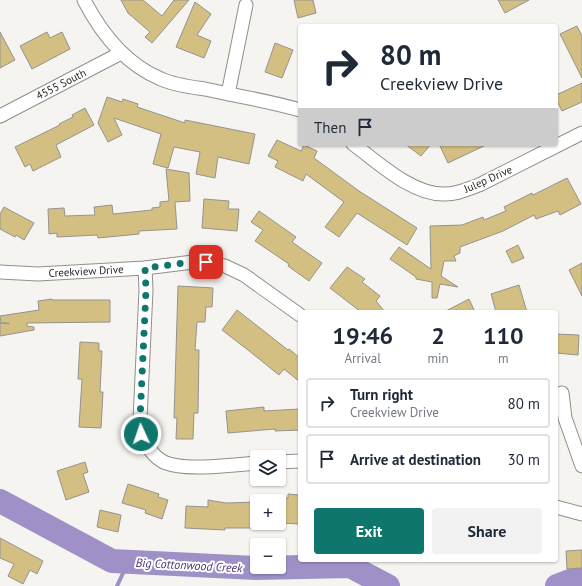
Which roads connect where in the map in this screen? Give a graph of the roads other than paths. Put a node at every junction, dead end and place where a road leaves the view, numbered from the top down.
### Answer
1 (84, 0) edge
2 (246, 5) dead end
3 (121, 53) junction
4 (228, 94) junction
5 (298, 109) edge
6 (0, 116) edge
7 (582, 133) edge
8 (558, 145) edge
9 (356, 146) edge
10 (556, 146) edge
11 (145, 268) junction
12 (0, 272) edge
13 (298, 314) edge
14 (562, 393) dead end
15 (298, 461) edge
16 (286, 462) edge
17 (250, 463) edge
18 (582, 466) edge
19 (558, 508) edge
20 (582, 514) edge

1 - 3 street
2 - 4 street
3 - 4 street
3 - 6 street, 4555 South
4 - 5 street
7 - 8 street, Julep Drive
9 - 10 street, Julep Drive
11 - 12 street, Creekview Drive
11 - 13 street, Creekview Drive
11 - 17 street
14 - 18 street
15 - 16 street
19 - 20 street

